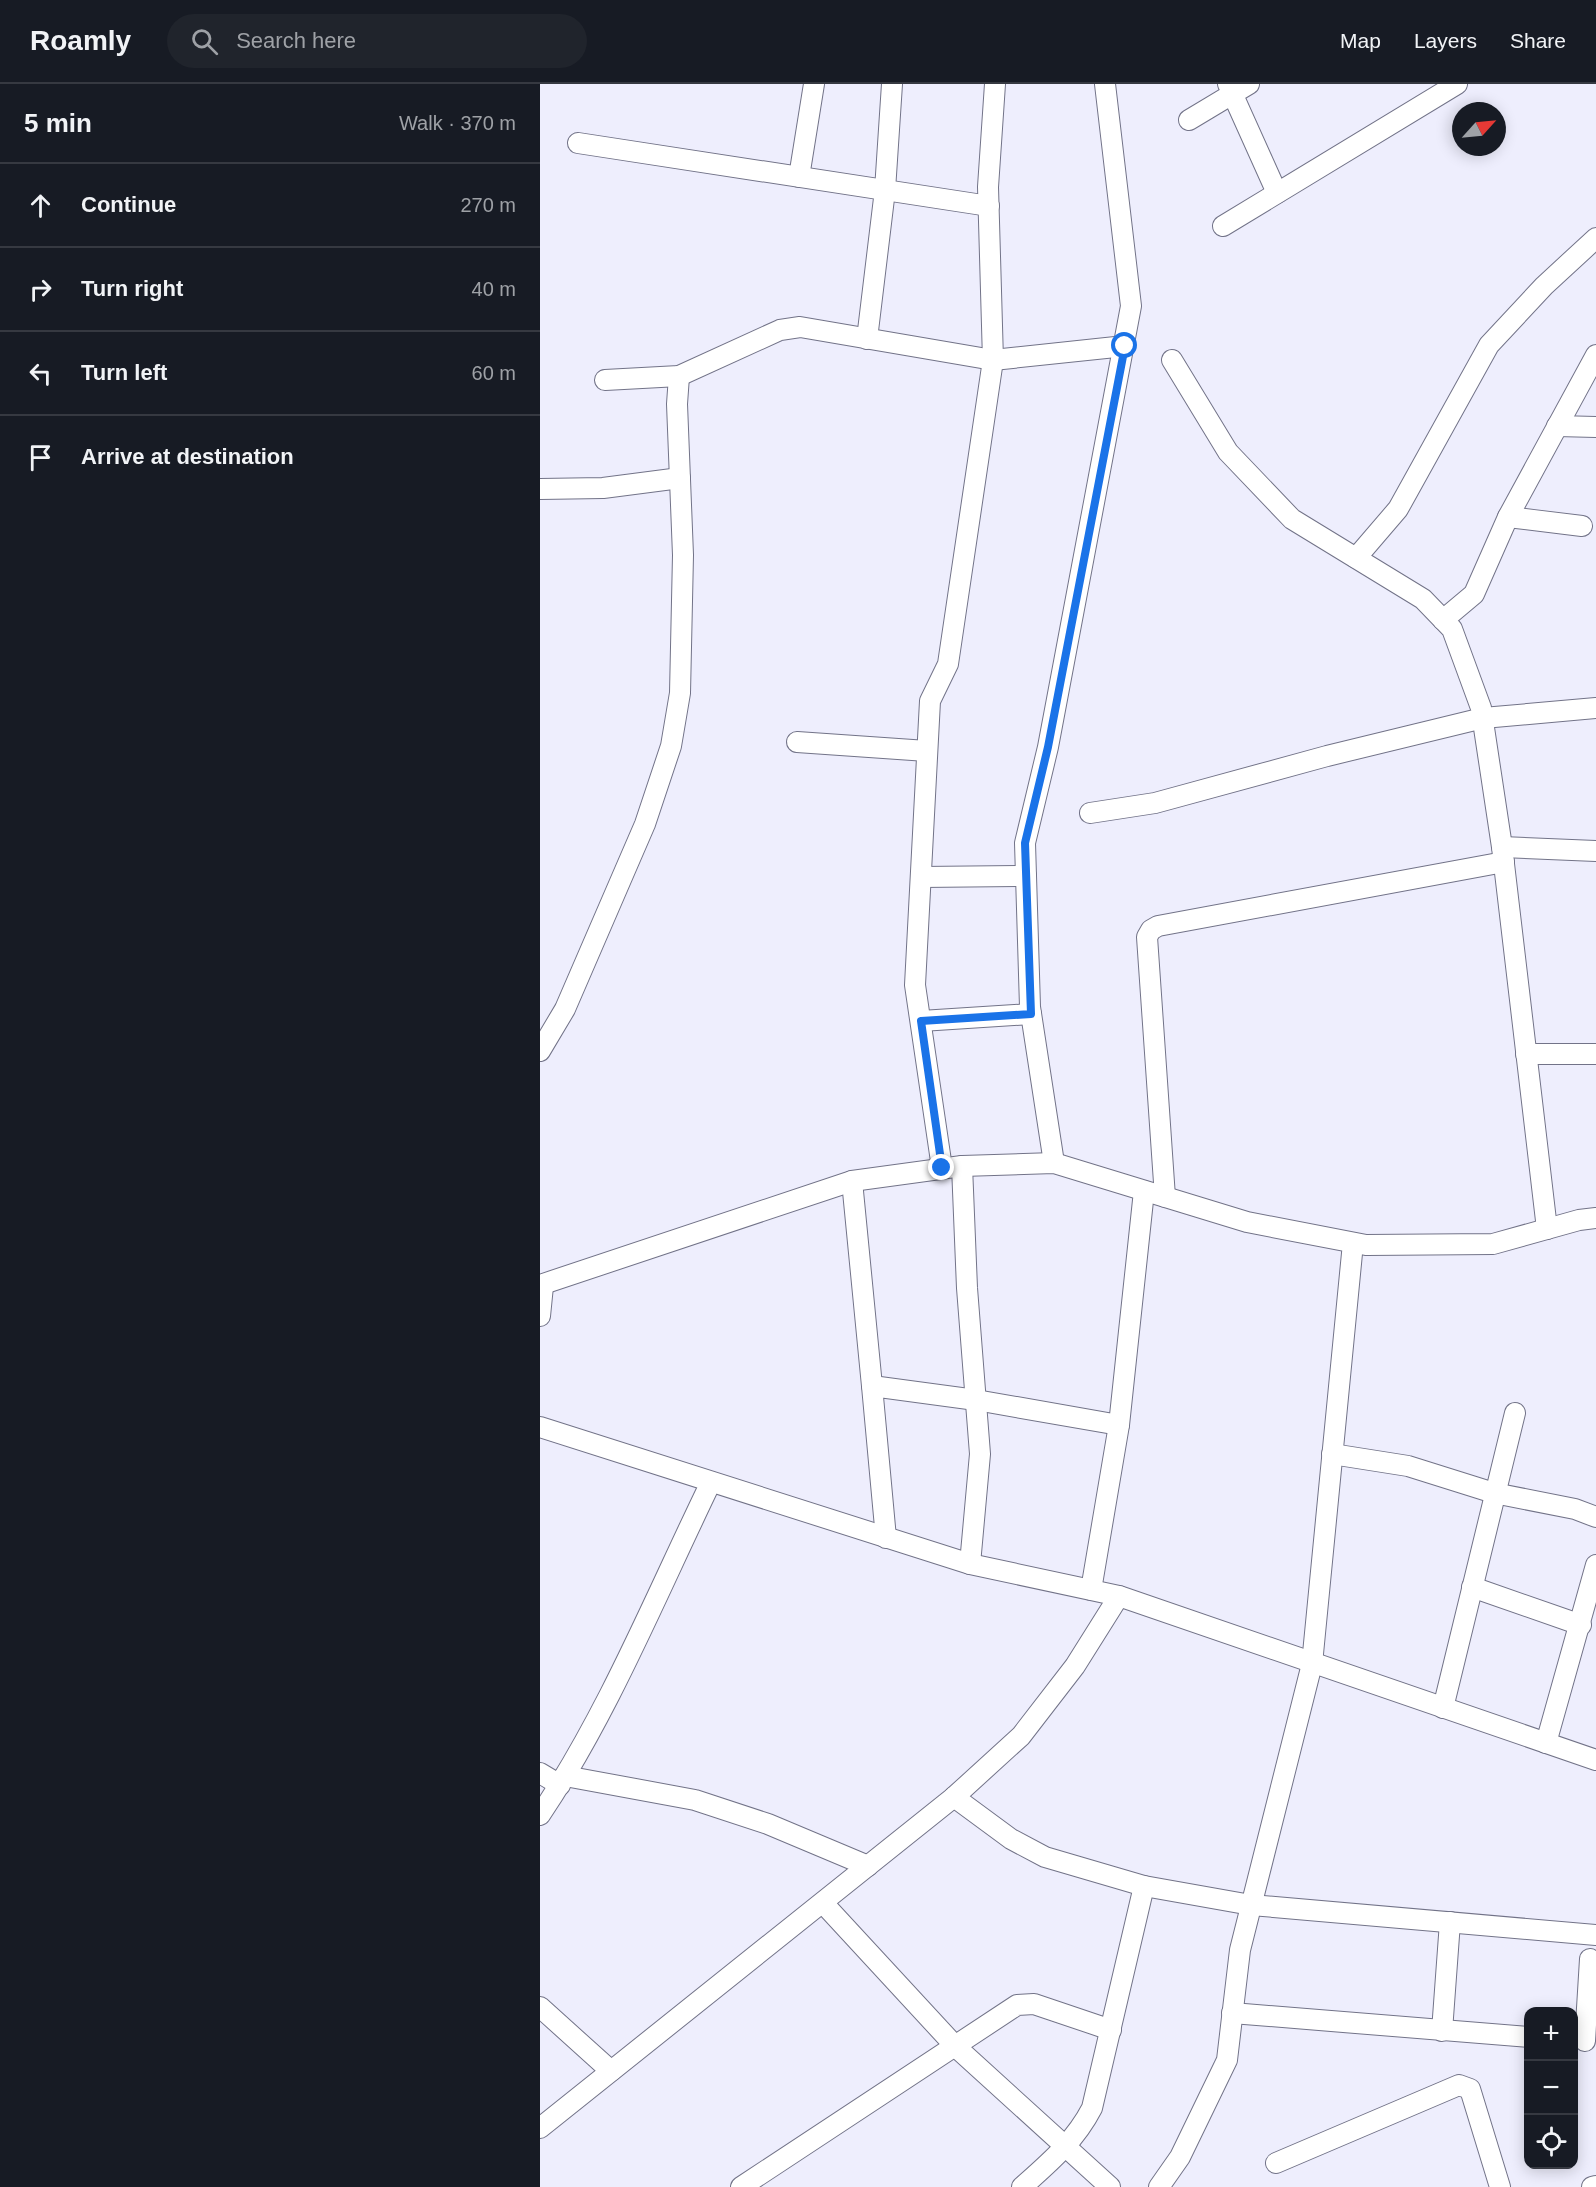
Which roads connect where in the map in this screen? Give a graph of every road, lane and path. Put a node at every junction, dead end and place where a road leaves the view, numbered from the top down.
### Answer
1 (814, 84) edge
2 (892, 84) edge
3 (995, 84) edge
4 (1105, 84) edge
5 (1457, 84) edge
6 (1237, 87) edge
7 (1189, 120) dead end
8 (578, 143) dead end
9 (799, 177) junction
10 (885, 190) junction
11 (1277, 193) junction
12 (988, 206) junction
13 (1223, 226) dead end
14 (1596, 238) edge
15 (867, 339) junction
16 (1125, 346) junction
17 (1596, 355) edge
18 (993, 360) junction
19 (1172, 360) dead end
20 (679, 376) junction
21 (605, 380) dead end
22 (1557, 426) junction
23 (1596, 427) edge
24 (680, 478) junction
25 (540, 489) edge
26 (1508, 517) junction
27 (1582, 526) dead end
28 (1356, 558) junction
29 (1443, 620) junction
30 (1596, 708) edge
31 (1483, 718) junction
32 (797, 742) dead end
33 (927, 751) junction
34 (1090, 813) dead end
35 (1596, 851) edge
36 (1503, 855) junction
37 (1026, 876) junction
38 (921, 877) junction
39 (1031, 1014) junction
40 (921, 1021) junction
41 (540, 1051) edge
42 (1526, 1054) junction
43 (1596, 1054) edge
44 (1054, 1163) junction
45 (962, 1166) junction
46 (942, 1168) junction
47 (852, 1181) junction
48 (1144, 1191) junction
49 (1165, 1197) junction
50 (1596, 1218) edge
51 (1547, 1229) junction
52 (1353, 1243) junction
53 (541, 1286) edge
54 (540, 1316) edge
55 (872, 1386) junction
56 (976, 1400) junction
57 (1515, 1413) dead end
58 (1119, 1425) junction
59 (541, 1429) edge
60 (1332, 1455) junction
61 (711, 1482) junction
62 (1494, 1493) junction
63 (1596, 1517) edge
64 (886, 1538) junction
65 (970, 1564) junction
66 (1596, 1565) edge
67 (1472, 1587) junction
68 (1091, 1590) junction
69 (1119, 1596) junction
70 (1581, 1625) junction
71 (1312, 1664) junction
72 (1443, 1708) junction
73 (1546, 1743) junction
74 (1596, 1760) edge
75 (540, 1773) edge
76 (562, 1781) junction
77 (954, 1797) junction
78 (540, 1815) edge
79 (868, 1866) junction
80 (1144, 1886) junction
81 (823, 1903) junction
82 (1251, 1905) junction
83 (1450, 1922) junction
84 (1596, 1935) edge
85 (1590, 1959) dead end
86 (540, 2007) edge
87 (1232, 2013) junction
88 (1111, 2030) junction
89 (1442, 2031) junction
90 (1524, 2037) edge
91 (1585, 2041) edge
92 (956, 2047) junction
93 (611, 2071) junction
94 (540, 2128) edge
95 (1066, 2147) junction
96 (1276, 2163) dead end
97 (741, 2187) edge
98 (1022, 2187) edge
99 (1110, 2187) edge
100 (1159, 2187) edge
101 (1500, 2187) edge

1 - 9 street
2 - 10 street
3 - 12 street
4 - 16 street
5 - 11 street
6 - 7 street
6 - 11 street
8 - 9 street
9 - 10 street
10 - 12 street
10 - 15 street
11 - 13 street
12 - 18 street
14 - 28 street
15 - 18 street
15 - 20 street
16 - 18 street
16 - 37 street
17 - 22 street
18 - 33 street
19 - 28 street
20 - 21 street
20 - 24 street
22 - 23 street
22 - 26 street
24 - 25 street
24 - 41 street
26 - 27 street
26 - 29 street
28 - 29 street
29 - 31 street
30 - 31 street
31 - 34 street
31 - 36 street
32 - 33 street
33 - 38 street
35 - 36 street
36 - 42 street
36 - 49 street
37 - 38 street
37 - 39 street
38 - 40 street
39 - 40 street
39 - 44 street
40 - 46 street
42 - 43 street
42 - 51 street
44 - 45 street
44 - 48 street
45 - 46 street
45 - 56 street
46 - 47 street
47 - 53 street
47 - 55 street
48 - 49 street
48 - 58 street
49 - 52 street
50 - 51 street
51 - 52 street
52 - 60 street
53 - 54 street
55 - 56 street
55 - 64 street
56 - 58 street
56 - 65 street
57 - 62 street
58 - 68 street
59 - 61 street
60 - 62 street
60 - 71 street
61 - 64 street
61 - 76 street
62 - 63 street
62 - 67 street
64 - 65 street
65 - 68 street
66 - 70 street
67 - 70 street
67 - 72 street
68 - 69 street
69 - 71 street
69 - 77 street
70 - 73 street
71 - 72 street
71 - 82 street
72 - 73 street
73 - 74 street
75 - 76 street
76 - 78 street
76 - 79 street
77 - 79 street
77 - 80 street
79 - 81 street
80 - 82 street
80 - 88 street
81 - 92 street
81 - 93 street
82 - 83 street
82 - 87 street
83 - 84 street
83 - 89 street
85 - 91 street
86 - 93 street
87 - 89 street
87 - 100 street
88 - 92 street
88 - 95 street
89 - 90 street
92 - 95 street
92 - 97 street
93 - 94 street
95 - 98 street
95 - 99 street
96 - 101 street

